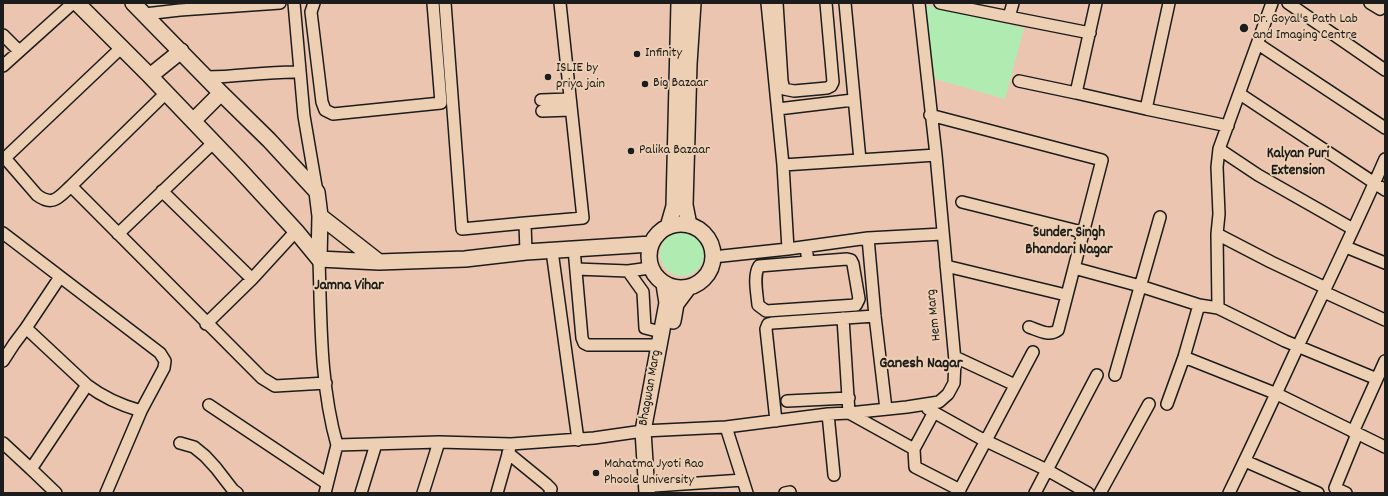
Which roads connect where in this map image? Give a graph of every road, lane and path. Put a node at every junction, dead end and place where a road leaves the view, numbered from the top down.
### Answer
1 (73, 3) edge
2 (77, 3) edge
3 (133, 3) edge
4 (280, 3) edge
5 (294, 3) edge
6 (314, 3) edge
7 (432, 3) edge
8 (445, 3) edge
9 (560, 3) edge
10 (679, 3) edge
11 (693, 3) edge
12 (767, 3) edge
13 (777, 3) edge
14 (826, 3) edge
15 (845, 3) edge
16 (919, 3) edge
17 (940, 3) edge
18 (1013, 3) edge
19 (1096, 3) edge
20 (1169, 3) edge
21 (1288, 3) edge
22 (1370, 3) edge
23 (1269, 4) edge
24 (1385, 4) edge
25 (145, 14) junction
26 (1009, 17) junction
27 (1090, 33) junction
28 (3, 35) edge
29 (1258, 44) junction
30 (122, 47) junction
31 (18, 51) junction
32 (181, 51) junction
33 (3, 66) edge
34 (1385, 70) edge
35 (300, 72) junction
36 (150, 76) junction
37 (206, 77) junction
38 (1019, 81) dead end
39 (166, 93) junction
40 (221, 93) junction
41 (1076, 93) junction
42 (1240, 94) junction
43 (853, 100) junction
44 (571, 104) junction
45 (542, 105) dead end
46 (778, 109) junction
47 (1146, 109) junction
48 (930, 115) junction
49 (193, 121) junction
50 (1228, 126) junction
51 (1385, 128) edge
52 (213, 142) junction
53 (1219, 149) junction
54 (936, 155) junction
55 (4, 158) edge
56 (1385, 159) edge
57 (860, 160) junction
58 (783, 165) junction
59 (1374, 184) junction
60 (71, 186) junction
61 (1385, 190) edge
62 (162, 191) junction
63 (317, 192) junction
64 (962, 202) dead end
65 (320, 216) junction
66 (1160, 217) dead end
67 (525, 223) junction
68 (689, 225) junction
69 (668, 227) junction
70 (1354, 229) junction
71 (296, 231) junction
72 (1082, 232) junction
73 (3, 233) edge
74 (118, 234) junction
75 (942, 234) junction
76 (1217, 234) junction
77 (868, 238) junction
78 (651, 244) junction
79 (806, 247) junction
80 (1346, 247) junction
81 (574, 249) junction
82 (788, 250) junction
83 (552, 251) junction
84 (526, 252) junction
85 (713, 257) junction
86 (319, 259) junction
87 (378, 262) junction
88 (808, 262) junction
89 (1385, 263) edge
90 (946, 266) junction
91 (650, 268) junction
92 (1074, 268) junction
93 (576, 269) junction
94 (628, 271) junction
95 (60, 277) junction
96 (252, 279) junction
97 (664, 284) junction
98 (1140, 286) junction
99 (688, 288) junction
100 (1325, 290) junction
101 (1066, 295) junction
102 (1199, 305) junction
103 (1218, 308) junction
104 (875, 316) junction
105 (843, 318) junction
106 (1385, 320) edge
107 (206, 324) junction
108 (1029, 327) dead end
109 (26, 328) junction
110 (645, 328) junction
111 (660, 338) junction
112 (640, 345) junction
113 (1298, 346) junction
114 (1032, 352) dead end
115 (955, 357) junction
116 (1184, 357) junction
117 (3, 361) edge
118 (1385, 361) edge
119 (1097, 375) dead end
120 (1115, 375) dead end
121 (1377, 379) junction
122 (326, 383) junction
123 (87, 385) junction
124 (1015, 385) junction
125 (1276, 394) junction
126 (849, 398) junction
127 (786, 401) dead end
128 (1149, 404) dead end
129 (1167, 404) dead end
130 (921, 405) junction
131 (209, 406) dead end
132 (886, 409) junction
133 (141, 411) junction
134 (934, 412) junction
135 (850, 413) junction
136 (828, 414) junction
137 (776, 421) junction
138 (726, 427) junction
139 (647, 430) junction
140 (1355, 433) junction
141 (578, 440) junction
142 (985, 441) junction
143 (439, 442) junction
144 (3, 443) edge
145 (180, 443) dead end
146 (376, 444) junction
147 (337, 445) junction
148 (1385, 447) edge
149 (510, 449) junction
150 (914, 449) junction
151 (1244, 461) junction
152 (31, 469) junction
153 (1047, 470) junction
154 (834, 475) dead end
155 (743, 480) junction
156 (326, 488) edge
157 (1334, 490) edge
158 (652, 491) edge
159 (959, 492) edge
160 (56, 493) edge
161 (106, 493) edge
162 (237, 493) edge
163 (361, 493) edge
164 (423, 493) edge
165 (496, 493) edge
166 (550, 493) edge
167 (747, 493) edge
168 (1035, 493) edge
169 (1088, 493) edge
170 (1100, 493) edge
171 (1229, 493) edge
172 (1318, 493) edge
173 (1346, 493) edge

1 - 31 street
2 - 30 street
3 - 25 street
4 - 25 street
5 - 35 street
6 - 7 street
8 - 67 street
9 - 44 street
10 - 69 street
11 - 68 street
12 - 46 street
13 - 14 street
15 - 43 street
16 - 48 street, Hem Marg
17 - 26 street
18 - 26 street
19 - 27 street
20 - 47 street
21 - 34 street
22 - 24 street
23 - 29 street
25 - 32 street
26 - 27 street
27 - 41 street
28 - 31 street
29 - 42 street
29 - 51 street
30 - 36 street
30 - 55 street
31 - 33 street
32 - 36 street
32 - 37 street
35 - 37 street
35 - 63 street
36 - 39 street
37 - 40 street
38 - 41 street
39 - 49 street
39 - 60 street
40 - 49 street
40 - 63 street
41 - 47 street
42 - 50 street
42 - 59 street
43 - 46 street
43 - 57 street
44 - 45 street
44 - 67 street
46 - 58 street
47 - 50 street
48 - 54 street, Hem Marg
48 - 72 street
49 - 52 street
50 - 53 street
52 - 62 street
52 - 71 street
53 - 70 street
53 - 76 street
54 - 57 street
54 - 75 street, Hem Marg
55 - 60 street
56 - 59 street
57 - 58 street
58 - 82 street
59 - 61 street
59 - 70 street
60 - 74 street
62 - 74 street
62 - 96 street
63 - 65 street
64 - 72 street
65 - 86 street
65 - 87 street
66 - 98 street
67 - 84 street
68 - 69 street
68 - 85 street
69 - 78 street
70 - 80 street
71 - 86 street
71 - 96 street
72 - 92 street
73 - 95 street
74 - 107 street
75 - 77 street
75 - 90 street, Hem Marg
76 - 100 street
76 - 103 street
77 - 79 street
77 - 104 street
78 - 81 street
78 - 91 street
79 - 82 street
79 - 88 street
80 - 89 street
80 - 100 street
81 - 83 street
81 - 93 street
82 - 85 street
83 - 84 street
83 - 141 street
84 - 87 street
85 - 99 street
86 - 87 street
86 - 122 street
88 - 88 street
90 - 101 street
90 - 115 street, Hem Marg
91 - 94 street
91 - 97 street
92 - 98 street
92 - 101 street
93 - 94 street
93 - 112 street
94 - 110 street
95 - 109 street
95 - 133 street
96 - 107 street
97 - 99 street
97 - 111 street, Bhagwan Marg
98 - 102 street
98 - 120 street
99 - 139 street, Bhagwan Marg
100 - 106 street
100 - 113 street
101 - 108 street
102 - 103 street
102 - 116 street
103 - 113 street
104 - 105 street
104 - 132 street
105 - 126 street
105 - 137 street
107 - 122 street
109 - 117 street
109 - 123 street
110 - 111 street
110 - 112 street
111 - 112 street
111 - 139 street, Bhagwan Marg
113 - 121 street
113 - 125 street
114 - 124 street
115 - 124 street
115 - 130 street, Hem Marg
116 - 125 street
116 - 129 street
118 - 121 street
119 - 153 street
121 - 140 street
122 - 147 street
123 - 133 street
123 - 152 street
124 - 142 street
125 - 140 street
125 - 151 street
126 - 127 street
126 - 135 street
128 - 170 street
130 - 132 street, Hem Marg
130 - 134 street
131 - 156 street
132 - 135 street, Hem Marg
133 - 161 street
134 - 142 street
134 - 150 street
135 - 136 street, Hem Marg
135 - 150 street
136 - 137 street, Hem Marg
136 - 154 street
137 - 138 street, Hem Marg
138 - 139 street, Hem Marg
138 - 155 street
139 - 141 street, Hem Marg
139 - 158 street, Bhagwan Marg
140 - 148 street
140 - 157 street
141 - 149 street, Hem Marg
142 - 153 street
142 - 159 street
143 - 146 street, Hem Marg
143 - 149 street, Hem Marg
143 - 164 street
144 - 152 street
145 - 162 street
146 - 147 street, Hem Marg
146 - 163 street
147 - 156 street
149 - 165 street
149 - 166 street
150 - 159 street
151 - 171 street
151 - 172 street
152 - 160 street
153 - 168 street
153 - 169 street
155 - 158 street
155 - 167 street
157 - 173 street

